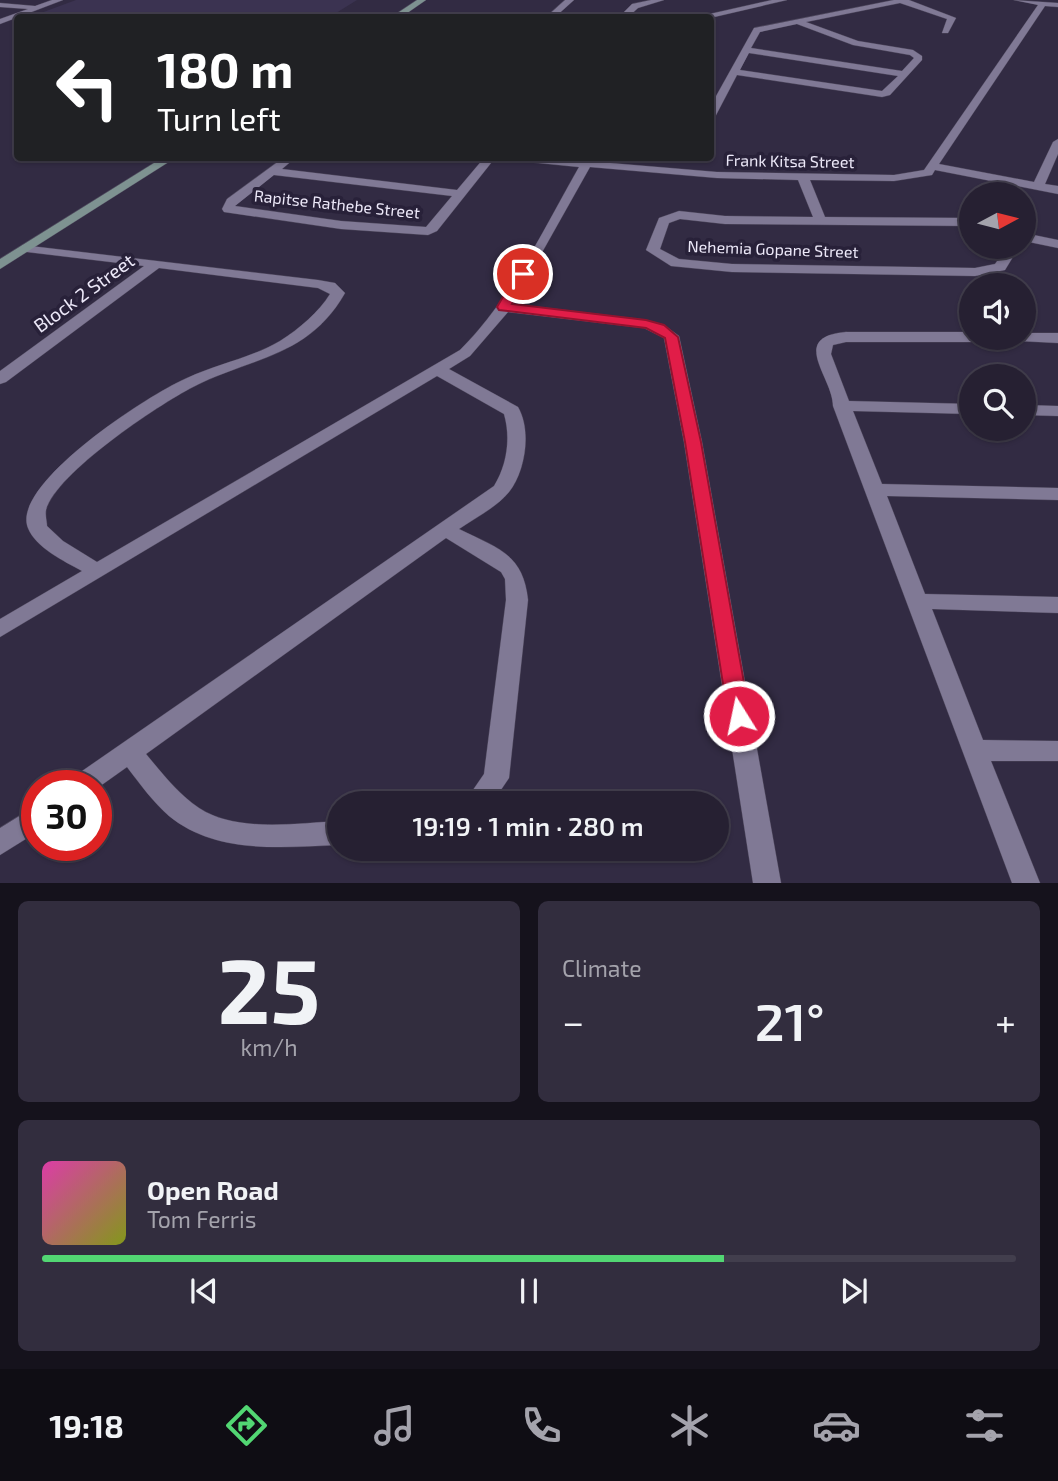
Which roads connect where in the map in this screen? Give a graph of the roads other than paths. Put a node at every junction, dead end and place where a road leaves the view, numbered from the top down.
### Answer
1 (59, 0) edge
2 (422, 0) edge
3 (570, 0) edge
4 (660, 0) edge
5 (783, 0) edge
6 (1018, 0) edge
7 (903, 1) edge
8 (1044, 2) edge
9 (0, 5) edge
10 (1058, 5) edge
11 (39, 8) junction
12 (22, 14) edge
13 (400, 14) edge
14 (554, 14) edge
15 (626, 14) edge
16 (714, 14) edge
17 (795, 21) junction
18 (945, 31) dead end
19 (746, 50) junction
20 (734, 72) junction
21 (903, 74) junction
22 (714, 110) edge
23 (1058, 142) edge
24 (164, 161) edge
25 (285, 161) edge
26 (487, 161) edge
27 (552, 161) edge
28 (689, 161) edge
29 (586, 164) junction
30 (935, 167) junction
31 (270, 171) junction
32 (683, 173) junction
33 (803, 177) junction
34 (1038, 186) junction
35 (1058, 190) edge
36 (461, 194) junction
37 (820, 220) junction
38 (959, 222) edge
39 (1036, 239) edge
40 (1058, 244) edge
41 (27, 247) junction
42 (1005, 259) edge
43 (156, 264) junction
44 (0, 265) edge
45 (503, 307) junction
46 (959, 337) edge
47 (1036, 338) edge
48 (1058, 338) edge
49 (438, 370) junction
50 (0, 379) edge
51 (841, 406) junction
52 (959, 409) edge
53 (1036, 410) edge
54 (1058, 411) edge
55 (873, 490) junction
56 (1058, 494) edge
57 (446, 530) junction
58 (97, 571) junction
59 (916, 601) junction
60 (1058, 605) edge
61 (0, 629) edge
62 (975, 750) junction
63 (1058, 751) edge
64 (130, 752) junction
65 (104, 770) edge
66 (486, 791) edge
67 (21, 828) edge
68 (327, 833) edge
69 (0, 843) edge
70 (767, 883) edge
71 (1026, 883) edge

1 - 11 street
2 - 13 street
3 - 14 street
4 - 15 street
5 - 16 street
6 - 8 street
7 - 17 street
7 - 18 street
8 - 10 street
8 - 30 street
9 - 11 street
11 - 12 street
17 - 19 street
17 - 21 street
19 - 20 street
19 - 21 street
20 - 21 street
20 - 22 street
23 - 34 street
24 - 41 street
25 - 31 street, Rapitse Rathebe Street
26 - 36 street, Rapitse Rathebe Street
27 - 29 street, Frank Kitsa Street
28 - 32 street
29 - 32 street, Frank Kitsa Street
29 - 45 street
30 - 33 street, Frank Kitsa Street
30 - 34 street, Frank Kitsa Street
31 - 36 street
31 - 36 street, Rapitse Rathebe Street
32 - 33 street, Frank Kitsa Street
33 - 37 street
34 - 35 street, Frank Kitsa Street
37 - 38 street, Nehemia Gopane Street
37 - 42 street, Nehemia Gopane Street
39 - 40 street
41 - 43 street
41 - 44 street
43 - 50 street, Block 2 Street
43 - 58 street
45 - 49 street
45 - 70 street
46 - 51 street
47 - 48 street
49 - 57 street
49 - 58 street
51 - 52 street
51 - 55 street
53 - 54 street
55 - 56 street
55 - 59 street
57 - 64 street
57 - 66 street
58 - 61 street
59 - 60 street
59 - 62 street
62 - 63 street
62 - 71 street
64 - 65 street
64 - 68 street
67 - 69 street

